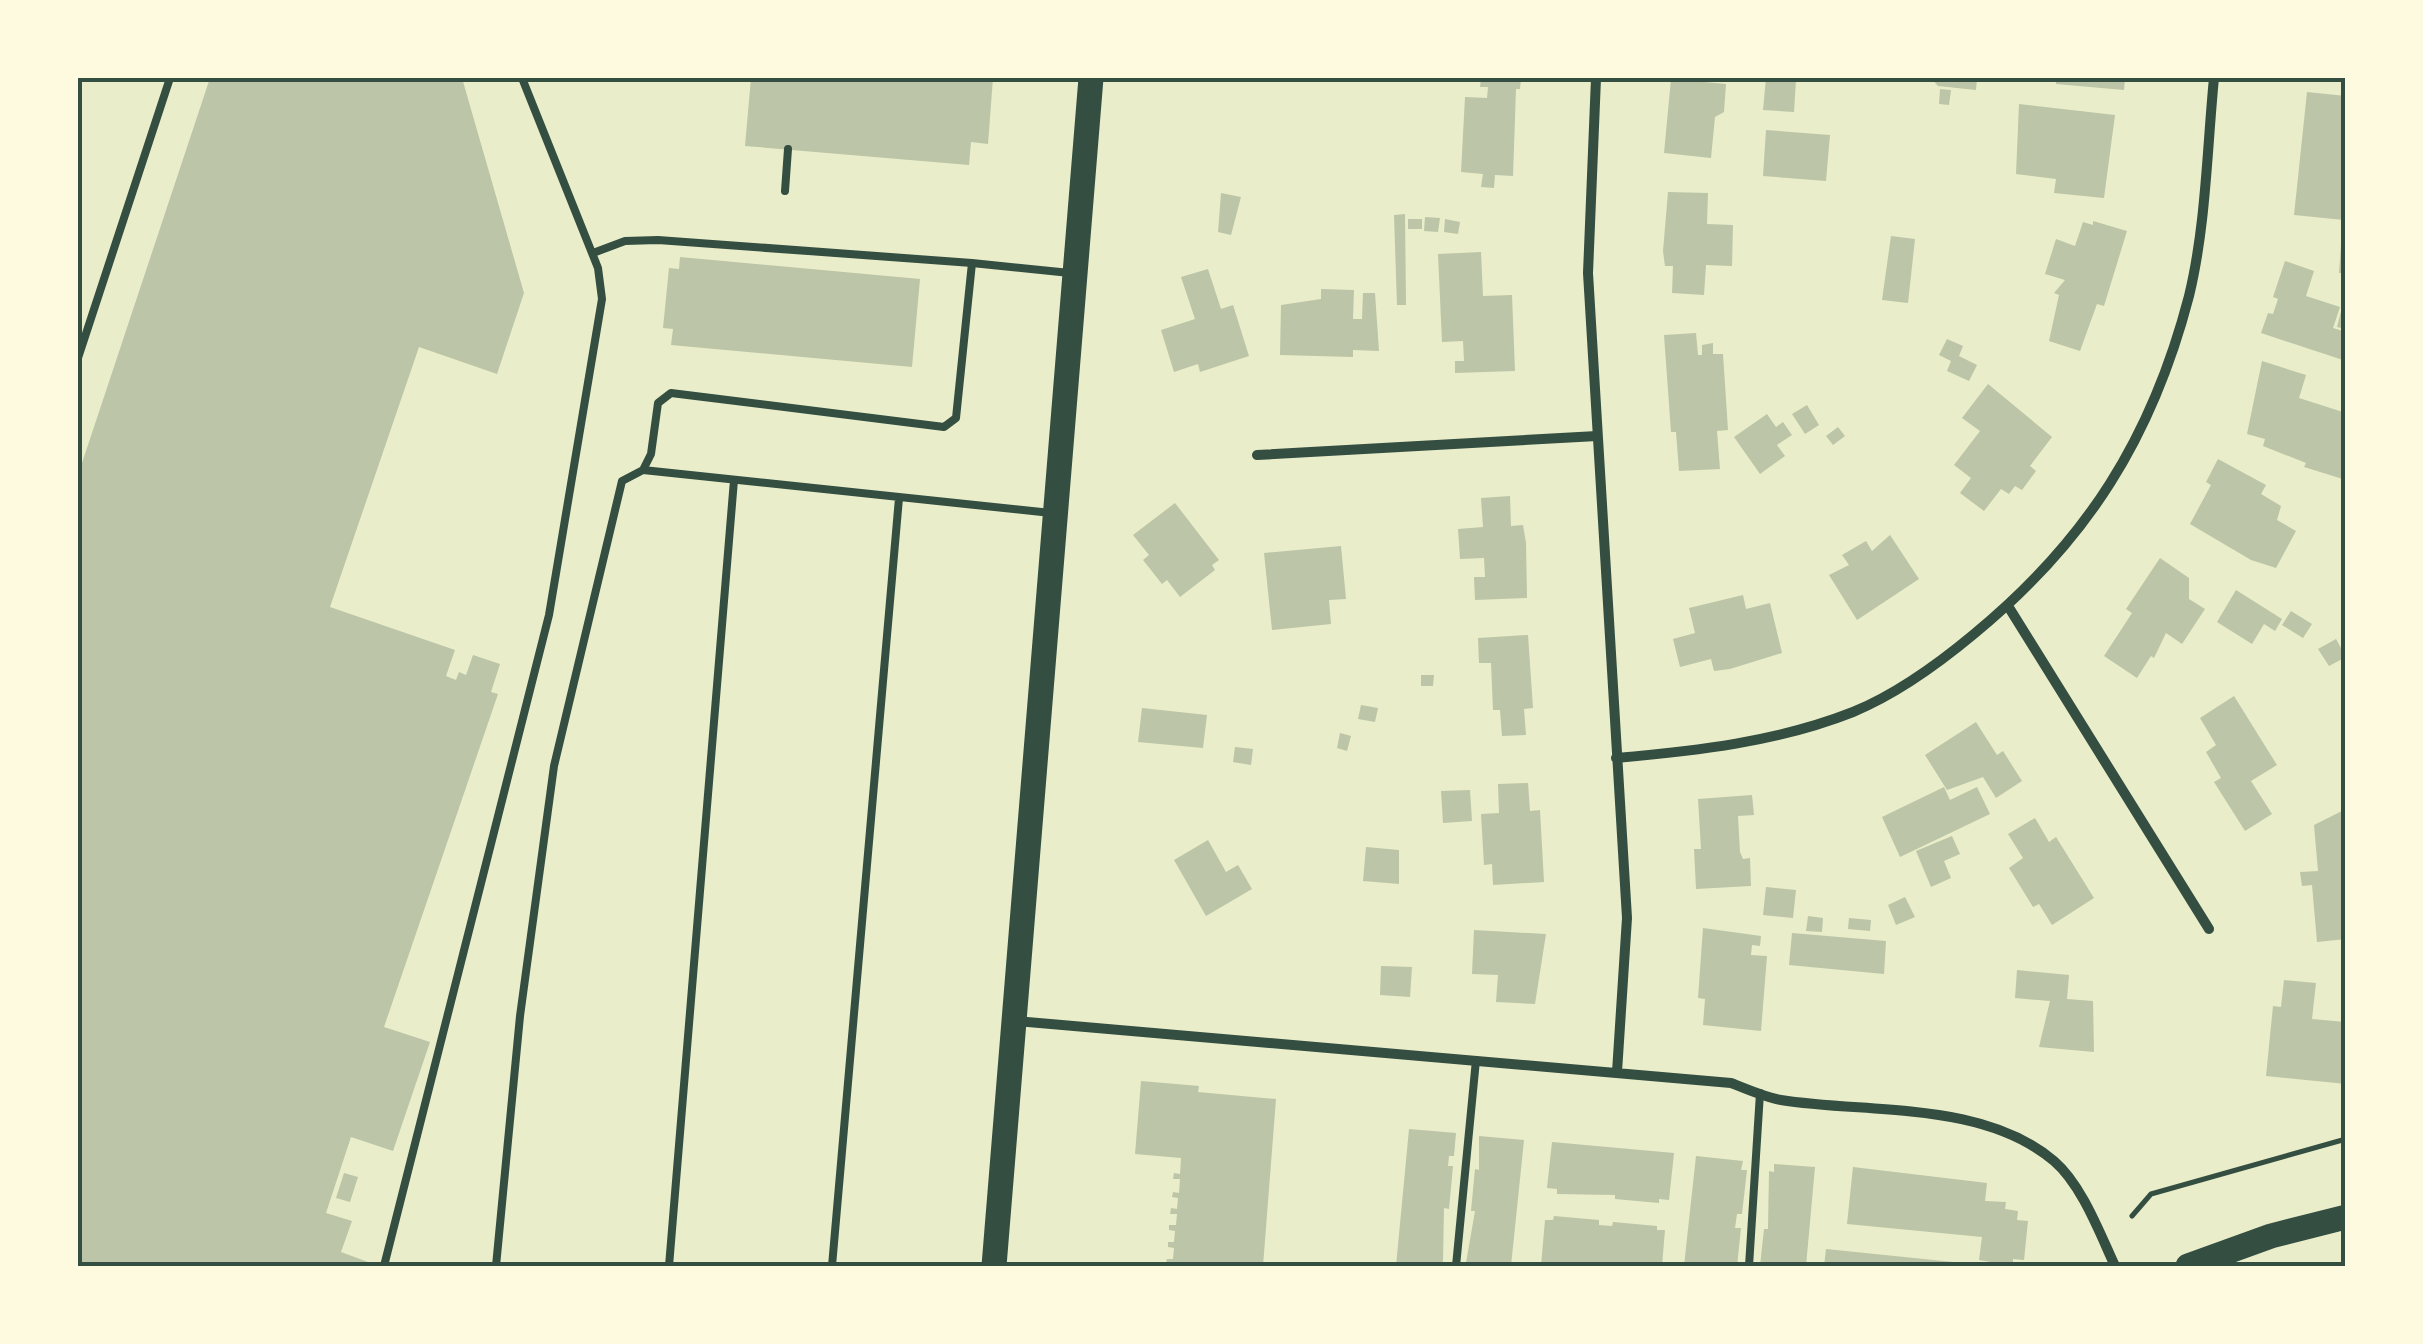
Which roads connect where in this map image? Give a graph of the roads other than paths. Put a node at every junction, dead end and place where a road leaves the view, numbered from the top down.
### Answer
1 (170, 78) edge
2 (522, 78) edge
3 (1091, 78) edge
4 (1596, 78) edge
5 (2214, 78) edge
6 (788, 149) dead end
7 (784, 191) dead end
8 (593, 254) junction
9 (972, 262) junction
10 (1075, 274) junction
11 (78, 358) edge
12 (1598, 436) junction
13 (1257, 455) dead end
14 (643, 470) junction
15 (734, 480) junction
16 (899, 498) junction
17 (1055, 513) junction
18 (2008, 606) junction
19 (1616, 758) junction
20 (2209, 929) dead end
21 (1014, 1021) junction
22 (1476, 1060) junction
23 (1617, 1072) junction
24 (1760, 1093) junction
25 (2346, 1217) edge
26 (384, 1266) edge
27 (496, 1266) edge
28 (668, 1266) edge
29 (832, 1266) edge
30 (994, 1266) edge
31 (1456, 1266) edge
32 (1748, 1266) edge
33 (2116, 1266) edge
34 (2188, 1266) edge

1 - 11 lane
2 - 8 lane
3 - 10 main road
4 - 12 street
5 - 18 street
6 - 7 lane
8 - 9 lane
8 - 26 lane
9 - 10 lane
9 - 14 lane
10 - 17 main road
12 - 13 street
12 - 19 street
14 - 15 lane
14 - 27 lane
15 - 16 lane
15 - 28 lane
16 - 17 lane
16 - 29 lane
17 - 21 main road
18 - 19 street
18 - 20 street
19 - 23 street
21 - 22 street
21 - 30 main road
22 - 23 street
22 - 31 lane
23 - 24 street
24 - 32 lane
24 - 33 street
25 - 34 main road

